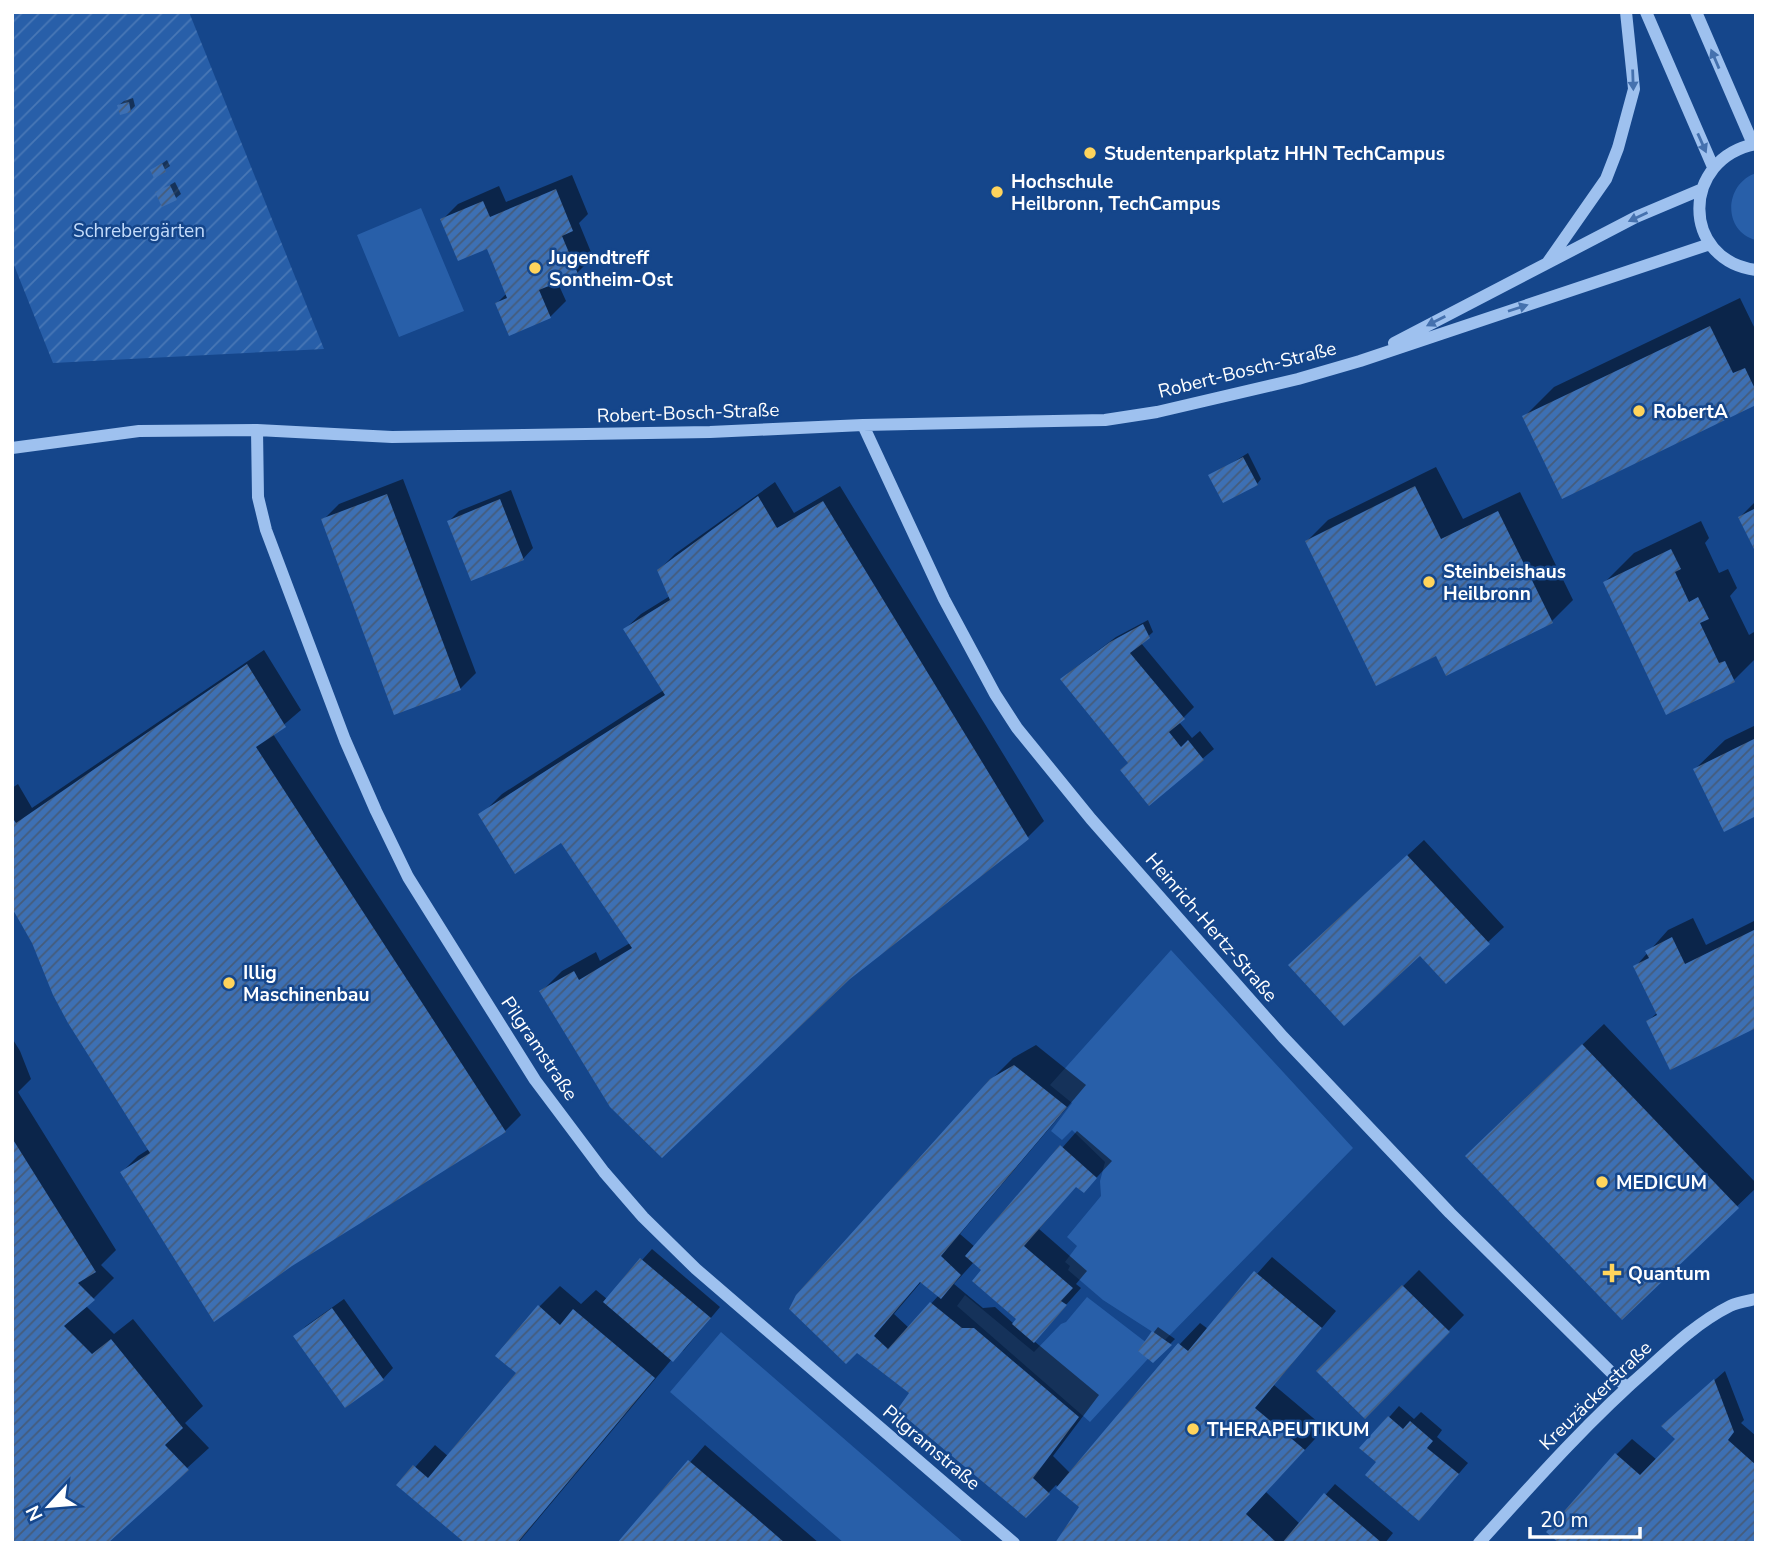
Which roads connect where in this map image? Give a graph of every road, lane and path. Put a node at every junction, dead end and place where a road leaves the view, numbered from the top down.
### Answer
1 (1626, 12) edge
2 (1646, 12) edge
3 (1696, 12) edge
4 (1754, 144) edge
5 (1713, 167) junction
6 (1700, 190) junction
7 (1710, 244) junction
8 (1547, 263) junction
9 (1756, 270) edge
10 (1360, 360) junction
11 (863, 425) junction
12 (257, 430) junction
13 (12, 448) edge
14 (1756, 1298) edge
15 (1626, 1387) junction
16 (1014, 1543) edge
17 (1479, 1543) edge

1 -> 8 street
2 -> 5 street
4 -> 3 street
4 - 5 street
5 - 6 street
6 - 7 street
6 -> 8 street, Robert-Bosch-Straße
7 - 9 street
10 -> 7 street, Robert-Bosch-Straße
8 -> 10 street, Robert-Bosch-Straße
10 - 11 street, Robert-Bosch-Straße
11 - 12 street, Robert-Bosch-Straße
11 - 15 street, Heinrich-Hertz-Straße
12 - 13 street, Robert-Bosch-Straße
12 - 16 street, Pilgramstraße
14 - 15 street, Kreuzäckerstraße
15 - 17 street, Kreuzäckerstraße

